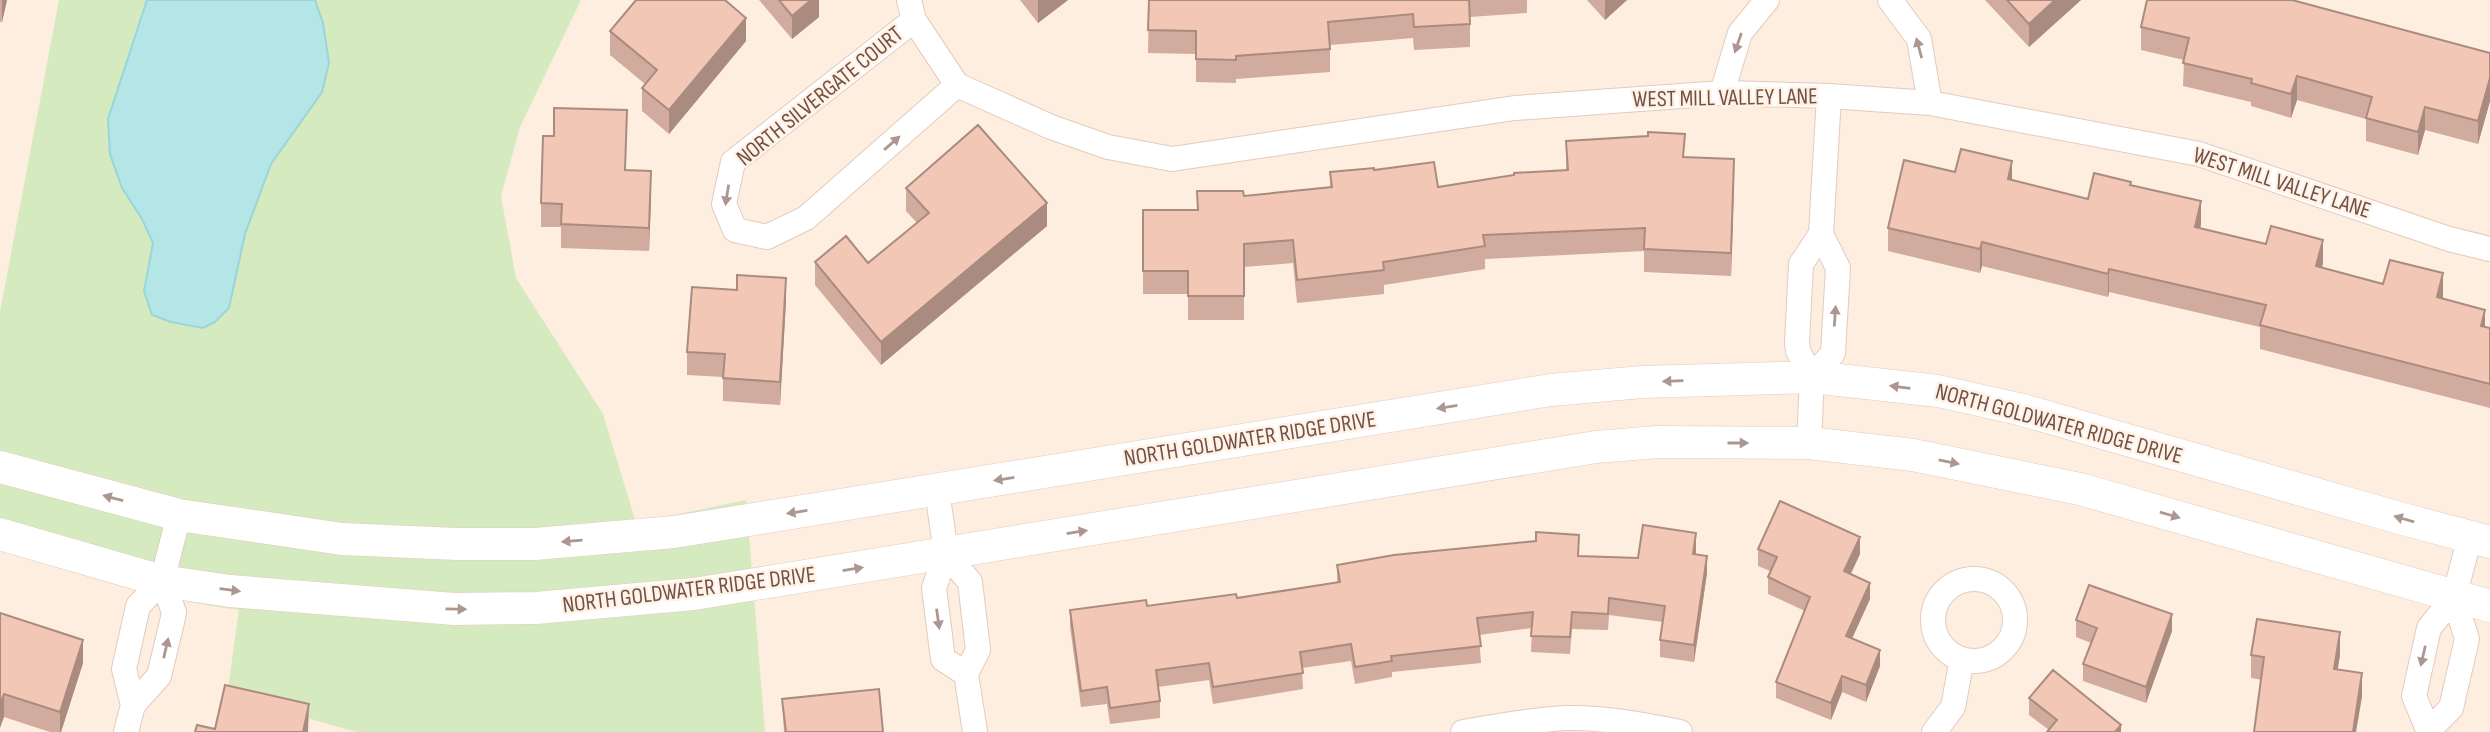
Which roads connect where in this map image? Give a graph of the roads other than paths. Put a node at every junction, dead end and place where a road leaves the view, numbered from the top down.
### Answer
1 (1767, 0) edge
2 (1890, 0) edge
3 (911, 10) edge
4 (957, 85) junction
5 (1722, 93) junction
6 (1829, 96) junction
7 (1930, 103) junction
8 (1821, 234) junction
9 (2490, 249) edge
10 (1812, 377) junction
11 (1809, 443) junction
12 (0, 467) edge
13 (937, 490) junction
14 (179, 515) junction
15 (0, 534) edge
16 (2480, 539) edge
17 (946, 554) junction
18 (162, 581) junction
19 (2454, 597) junction
20 (2490, 606) edge
21 (1962, 659) dead end
22 (966, 674) junction
23 (133, 705) junction
24 (2430, 731) edge
25 (126, 732) edge
26 (975, 732) edge
27 (1463, 732) edge
28 (1680, 732) edge
29 (1934, 732) edge

1 -> 5 street
7 -> 2 street
3 - 4 street
3 -> 4 street, NORTH SILVERGATE COURT
4 - 5 street, WEST MILL VALLEY LANE
5 - 6 street, WEST MILL VALLEY LANE
6 - 7 street, WEST MILL VALLEY LANE
6 - 8 street
7 - 9 street, WEST MILL VALLEY LANE
8 - 10 street
10 -> 8 street
10 - 11 street
10 -> 13 street, NORTH GOLDWATER RIDGE DRIVE
16 -> 10 street, NORTH GOLDWATER RIDGE DRIVE
17 -> 11 street, NORTH GOLDWATER RIDGE DRIVE
11 -> 19 street, NORTH GOLDWATER RIDGE DRIVE
14 -> 12 street, NORTH GOLDWATER RIDGE DRIVE
13 -> 14 street, NORTH GOLDWATER RIDGE DRIVE
13 - 17 street
14 - 18 street
15 - 18 street, NORTH GOLDWATER RIDGE DRIVE
16 - 19 street
18 -> 17 street, NORTH GOLDWATER RIDGE DRIVE
17 - 22 street
17 -> 22 street
18 - 23 street
23 -> 18 street
19 - 20 street, NORTH GOLDWATER RIDGE DRIVE
19 - 24 street
19 -> 24 street
21 - 29 street
22 - 26 street
23 - 25 street
27 - 28 street

